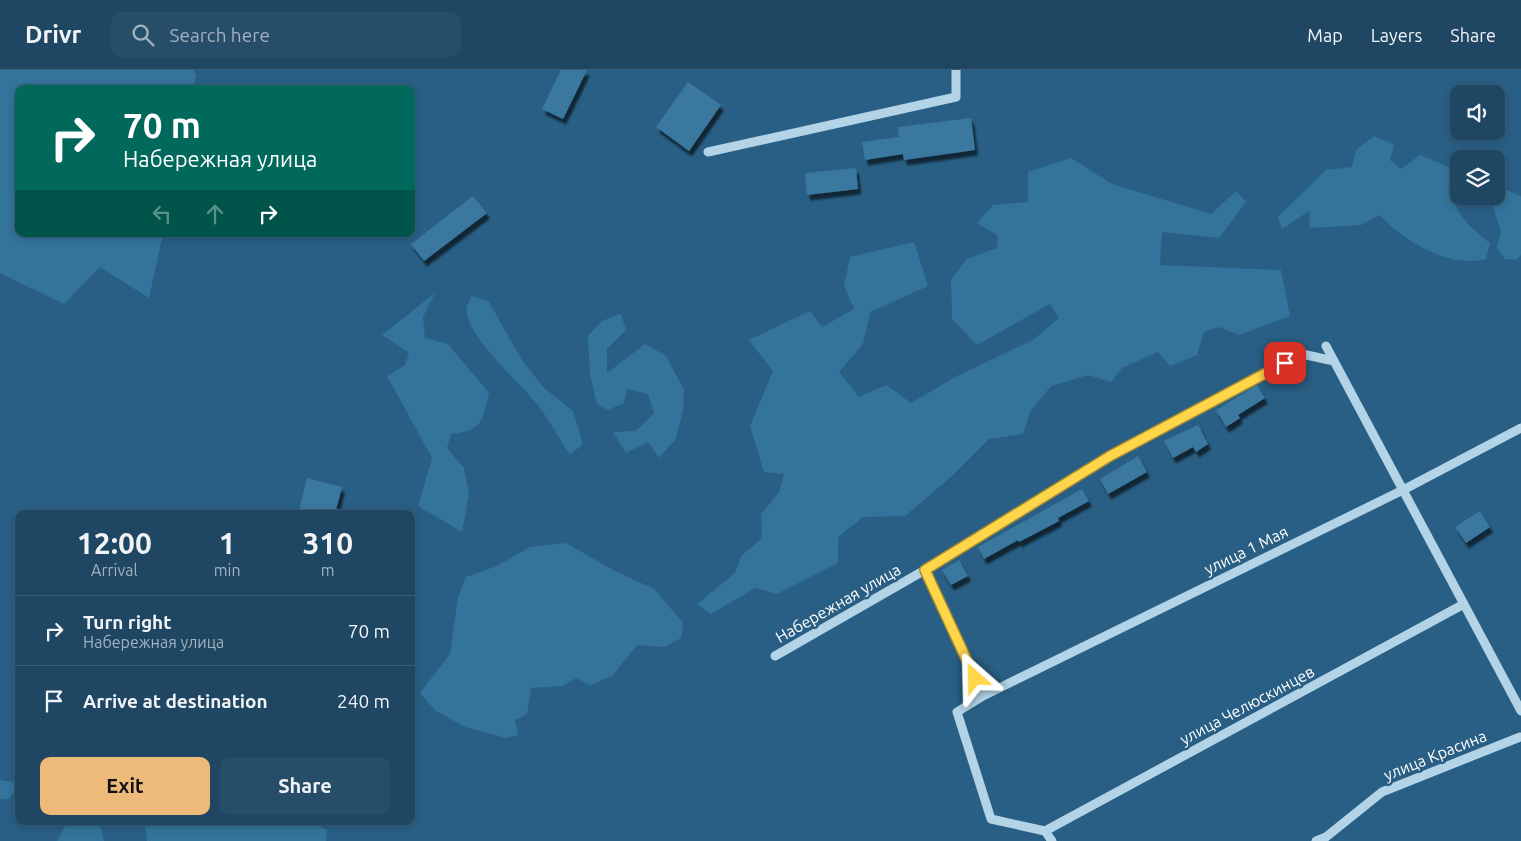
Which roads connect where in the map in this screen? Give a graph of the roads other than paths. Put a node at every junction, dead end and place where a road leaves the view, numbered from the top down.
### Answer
1 (956, 70) edge
2 (708, 152) dead end
3 (1326, 346) dead end
4 (1334, 361) junction
5 (1521, 428) edge
6 (1403, 490) junction
7 (925, 570) junction
8 (1464, 604) junction
9 (776, 656) dead end
10 (983, 696) junction
11 (1521, 711) edge
12 (1521, 735) edge
13 (1045, 831) junction
14 (1327, 839) edge
15 (1052, 841) edge
16 (1316, 841) edge

1 - 2 street
3 - 4 street
4 - 6 street
4 - 7 street, Набережная улица
5 - 6 street, улица 1 Мая
6 - 8 street
6 - 10 street, улица 1 Мая
7 - 9 street, Набережная улица
7 - 10 street
8 - 11 street
8 - 13 street, улица Челюскинцев
10 - 13 street, улица 1 Мая
12 - 14 street, улица Красина
13 - 15 street
14 - 16 street, улица Красина

